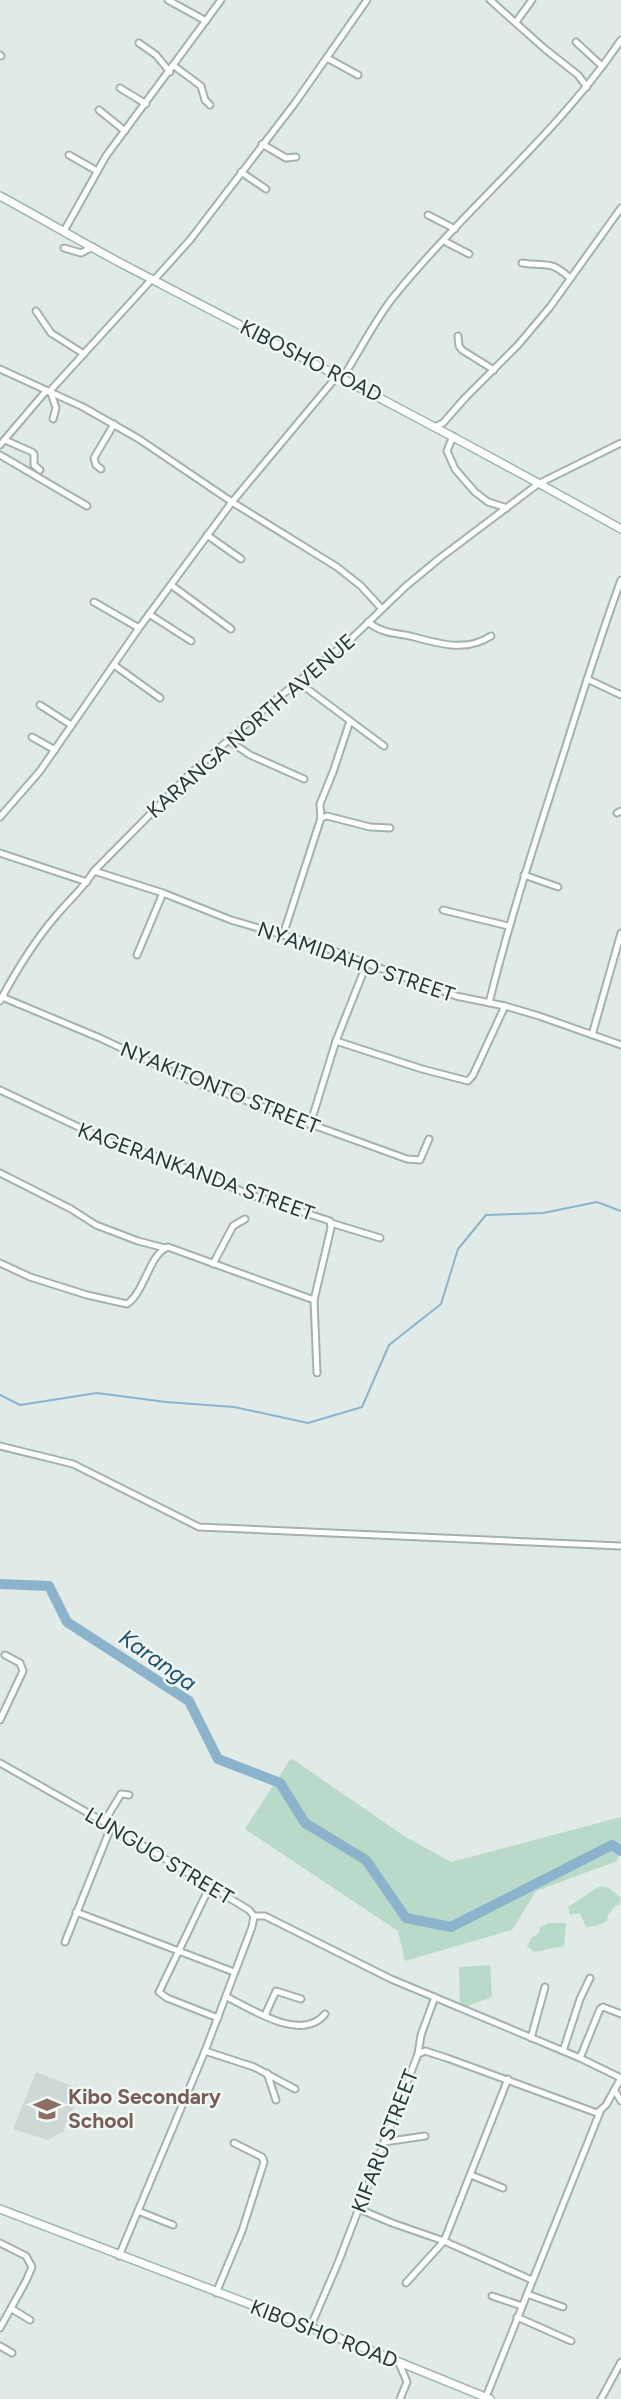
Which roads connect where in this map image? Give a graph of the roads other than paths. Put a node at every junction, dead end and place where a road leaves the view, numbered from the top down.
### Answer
1 (168, 0) edge
2 (221, 0) edge
3 (367, 0) edge
4 (490, 0) edge
5 (532, 0) edge
6 (206, 21) junction
7 (516, 22) junction
8 (621, 40) edge
9 (576, 41) dead end
10 (139, 43) dead end
11 (327, 58) junction
12 (603, 66) junction
13 (172, 69) junction
14 (358, 75) dead end
15 (587, 87) junction
16 (120, 88) dead end
17 (146, 104) junction
18 (210, 105) dead end
19 (99, 110) dead end
20 (125, 131) junction
21 (262, 144) junction
22 (69, 155) dead end
23 (296, 157) dead end
24 (97, 171) junction
25 (241, 172) junction
26 (266, 189) dead end
27 (0, 196) edge
28 (621, 208) edge
29 (428, 215) dead end
30 (455, 229) junction
31 (64, 231) junction
32 (444, 241) junction
33 (93, 247) junction
34 (64, 248) dead end
35 (469, 254) dead end
36 (522, 263) dead end
37 (570, 278) junction
38 (153, 280) junction
39 (36, 312) dead end
40 (458, 336) dead end
41 (84, 354) junction
42 (0, 369) edge
43 (494, 370) junction
44 (341, 376) junction
45 (49, 392) junction
46 (53, 419) dead end
47 (114, 424) junction
48 (435, 427) junction
49 (453, 436) junction
50 (2, 442) edge
51 (621, 443) edge
52 (0, 455) edge
53 (101, 469) dead end
54 (40, 470) dead end
55 (538, 484) junction
56 (232, 502) junction
57 (87, 506) dead end
58 (508, 508) junction
59 (621, 529) edge
60 (207, 536) junction
61 (241, 559) dead end
62 (621, 580) edge
63 (171, 585) junction
64 (94, 603) dead end
65 (382, 609) junction
66 (149, 614) junction
67 (368, 622) junction
68 (139, 628) junction
69 (231, 629) dead end
70 (491, 636) dead end
71 (191, 640) dead end
72 (114, 665) junction
73 (587, 679) junction
74 (298, 682) junction
75 (621, 695) edge
76 (160, 698) dead end
77 (40, 705) dead end
78 (350, 722) junction
79 (71, 725) junction
80 (32, 737) dead end
81 (228, 740) junction
82 (384, 746) dead end
83 (55, 750) junction
84 (304, 779) dead end
85 (0, 817) edge
86 (321, 818) junction
87 (390, 828) dead end
88 (0, 853) edge
89 (94, 871) junction
90 (524, 875) junction
91 (87, 882) junction
92 (558, 887) dead end
93 (163, 893) junction
94 (443, 910) dead end
95 (508, 926) junction
96 (621, 933) edge
97 (283, 935) junction
98 (618, 954) edge
99 (137, 955) dead end
100 (367, 962) junction
101 (1, 999) edge
102 (489, 1003) junction
103 (505, 1006) junction
104 (592, 1035) junction
105 (336, 1041) junction
106 (621, 1045) edge
107 (0, 1090) edge
108 (310, 1125) junction
109 (429, 1139) dead end
110 (0, 1173) edge
111 (245, 1219) dead end
112 (331, 1223) junction
113 (380, 1238) dead end
114 (165, 1248) junction
115 (0, 1263) edge
116 (213, 1264) junction
117 (314, 1300) junction
118 (317, 1373) dead end
119 (0, 1446) edge
120 (621, 1546) edge
121 (5, 1655) dead end
122 (0, 1720) edge
123 (0, 1763) edge
124 (130, 1795) dead end
125 (104, 1822) junction
126 (110, 1826) junction
127 (210, 1886) junction
128 (76, 1912) junction
129 (254, 1916) junction
130 (65, 1942) dead end
131 (180, 1951) junction
132 (234, 1972) junction
133 (590, 1978) dead end
134 (545, 1987) dead end
135 (227, 1997) junction
136 (435, 1997) junction
137 (301, 1999) dead end
138 (325, 2014) dead end
139 (621, 2014) edge
140 (265, 2015) junction
141 (218, 2018) junction
142 (531, 2038) junction
143 (205, 2051) junction
144 (563, 2051) junction
145 (418, 2054) junction
146 (580, 2058) junction
147 (267, 2073) junction
148 (621, 2078) edge
149 (508, 2079) junction
150 (295, 2089) dead end
151 (615, 2091) junction
152 (276, 2100) dead end
153 (621, 2101) edge
154 (600, 2112) junction
155 (425, 2136) dead end
156 (384, 2142) junction
157 (234, 2143) dead end
158 (471, 2175) junction
159 (503, 2188) dead end
160 (0, 2209) edge
161 (359, 2209) junction
162 (138, 2211) junction
163 (173, 2225) dead end
164 (444, 2241) junction
165 (0, 2243) edge
166 (119, 2256) junction
167 (532, 2280) junction
168 (406, 2283) dead end
169 (216, 2293) junction
170 (527, 2294) junction
171 (492, 2295) dead end
172 (522, 2306) junction
173 (563, 2308) dead end
174 (12, 2309) junction
175 (517, 2317) junction
176 (30, 2320) dead end
177 (0, 2328) edge
178 (310, 2328) junction
179 (571, 2341) dead end
180 (0, 2346) edge
181 (12, 2353) dead end
182 (621, 2362) edge
183 (399, 2363) junction
184 (488, 2398) edge
185 (400, 2399) edge
186 (601, 2399) edge

1 - 6 street
2 - 6 street
3 - 11 street
4 - 7 street
5 - 7 street
6 - 13 street
7 - 15 street
8 - 12 street
9 - 12 street
10 - 13 street
11 - 14 street
11 - 21 street
12 - 15 street
13 - 17 street
13 - 18 street
15 - 30 street
16 - 17 street
17 - 20 street
19 - 20 street
20 - 24 street
21 - 23 street
21 - 25 street
22 - 24 street
24 - 31 street
25 - 26 street
25 - 38 street
27 - 31 street, KIBOSHO ROAD
28 - 37 street
29 - 30 street
30 - 32 street
31 - 33 street, KIBOSHO ROAD
32 - 35 street
32 - 44 street
33 - 34 street
33 - 38 street, KIBOSHO ROAD
36 - 37 street
37 - 43 street
38 - 41 street
38 - 44 street, KIBOSHO ROAD
39 - 41 street
40 - 43 street
41 - 45 street
42 - 45 street
43 - 48 street
44 - 48 street, KIBOSHO ROAD
44 - 56 street
45 - 46 street
45 - 47 street
45 - 50 street
47 - 53 street
47 - 56 street
48 - 49 street, KIBOSHO ROAD
49 - 55 street, KIBOSHO ROAD
49 - 58 street
50 - 54 street
51 - 55 street, KARANGA NORTH AVENUE
52 - 57 street
55 - 58 street, KARANGA NORTH AVENUE
55 - 59 street, KIBOSHO ROAD
56 - 60 street
56 - 65 street
58 - 65 street, KARANGA NORTH AVENUE
60 - 61 street
60 - 63 street
62 - 73 street
63 - 66 street
63 - 69 street
64 - 68 street
65 - 67 street, KARANGA NORTH AVENUE
66 - 68 street
66 - 71 street
67 - 70 street
67 - 74 street, KARANGA NORTH AVENUE
68 - 72 street
72 - 76 street
72 - 79 street
73 - 75 street
73 - 90 street
74 - 78 street
74 - 81 street, KARANGA NORTH AVENUE
77 - 79 street
78 - 82 street
78 - 86 street
79 - 83 street
80 - 83 street
81 - 84 street
81 - 89 street, KARANGA NORTH AVENUE
83 - 85 street
86 - 87 street
86 - 97 street
88 - 91 street
89 - 91 street, KARANGA NORTH AVENUE
89 - 93 street, NYAMIDAHO STREET
90 - 92 street
90 - 95 street
91 - 101 street, KARANGA NORTH AVENUE
93 - 97 street, NYAMIDAHO STREET
93 - 99 street
94 - 95 street
95 - 102 street
96 - 98 street
97 - 100 street, NYAMIDAHO STREET
98 - 104 street
100 - 102 street, NYAMIDAHO STREET
100 - 105 street
101 - 108 street, NYAKITONTO STREET
102 - 103 street, NYAMIDAHO STREET
103 - 104 street, NYAMIDAHO STREET
103 - 105 street
104 - 106 street, NYAMIDAHO STREET
105 - 108 street
107 - 112 street, KAGERANKANDA STREET
108 - 109 street, NYAKITONTO STREET
110 - 114 street
111 - 116 street
112 - 113 street
112 - 117 street, KAGERANKANDA STREET
114 - 115 street
114 - 116 street
116 - 117 street
117 - 118 street, KAGERANKANDA STREET
119 - 120 street
121 - 122 street
123 - 125 street, LUNGUO STREET
124 - 125 street
125 - 126 street, LUNGUO STREET
126 - 127 street, LUNGUO STREET
126 - 128 street
127 - 129 street, LUNGUO STREET
127 - 131 street
128 - 130 street
128 - 131 street
129 - 132 street, LUNGUO STREET
129 - 136 street
131 - 132 street
131 - 141 street
132 - 135 street, LUNGUO STREET
133 - 144 street
134 - 142 street
135 - 140 street
135 - 141 street, LUNGUO STREET
136 - 142 street
136 - 145 street
137 - 140 street
138 - 140 street
139 - 146 street
141 - 143 street, LUNGUO STREET
142 - 144 street
143 - 147 street
143 - 162 street, LUNGUO STREET
144 - 146 street
145 - 149 street, KIFARU STREET
145 - 156 street, KIFARU STREET
146 - 148 street
147 - 150 street
147 - 152 street
148 - 151 street
149 - 154 street, KIFARU STREET
149 - 158 street
151 - 153 street
151 - 154 street
154 - 167 street
155 - 156 street
156 - 161 street, KIFARU STREET
157 - 169 street
158 - 159 street
158 - 164 street
160 - 166 street, KIBOSHO ROAD
161 - 164 street
161 - 178 street, KIFARU STREET
162 - 163 street
162 - 166 street, LUNGUO STREET
164 - 167 street
164 - 168 street
165 - 174 street
166 - 169 street, KIBOSHO ROAD
167 - 170 street
169 - 178 street, KIBOSHO ROAD
170 - 172 street
170 - 173 street
171 - 172 street
172 - 175 street
174 - 176 street
174 - 177 street
175 - 179 street
175 - 184 street
178 - 183 street, KIBOSHO ROAD
180 - 181 street
182 - 186 street
183 - 184 street, KIBOSHO ROAD
183 - 185 street

